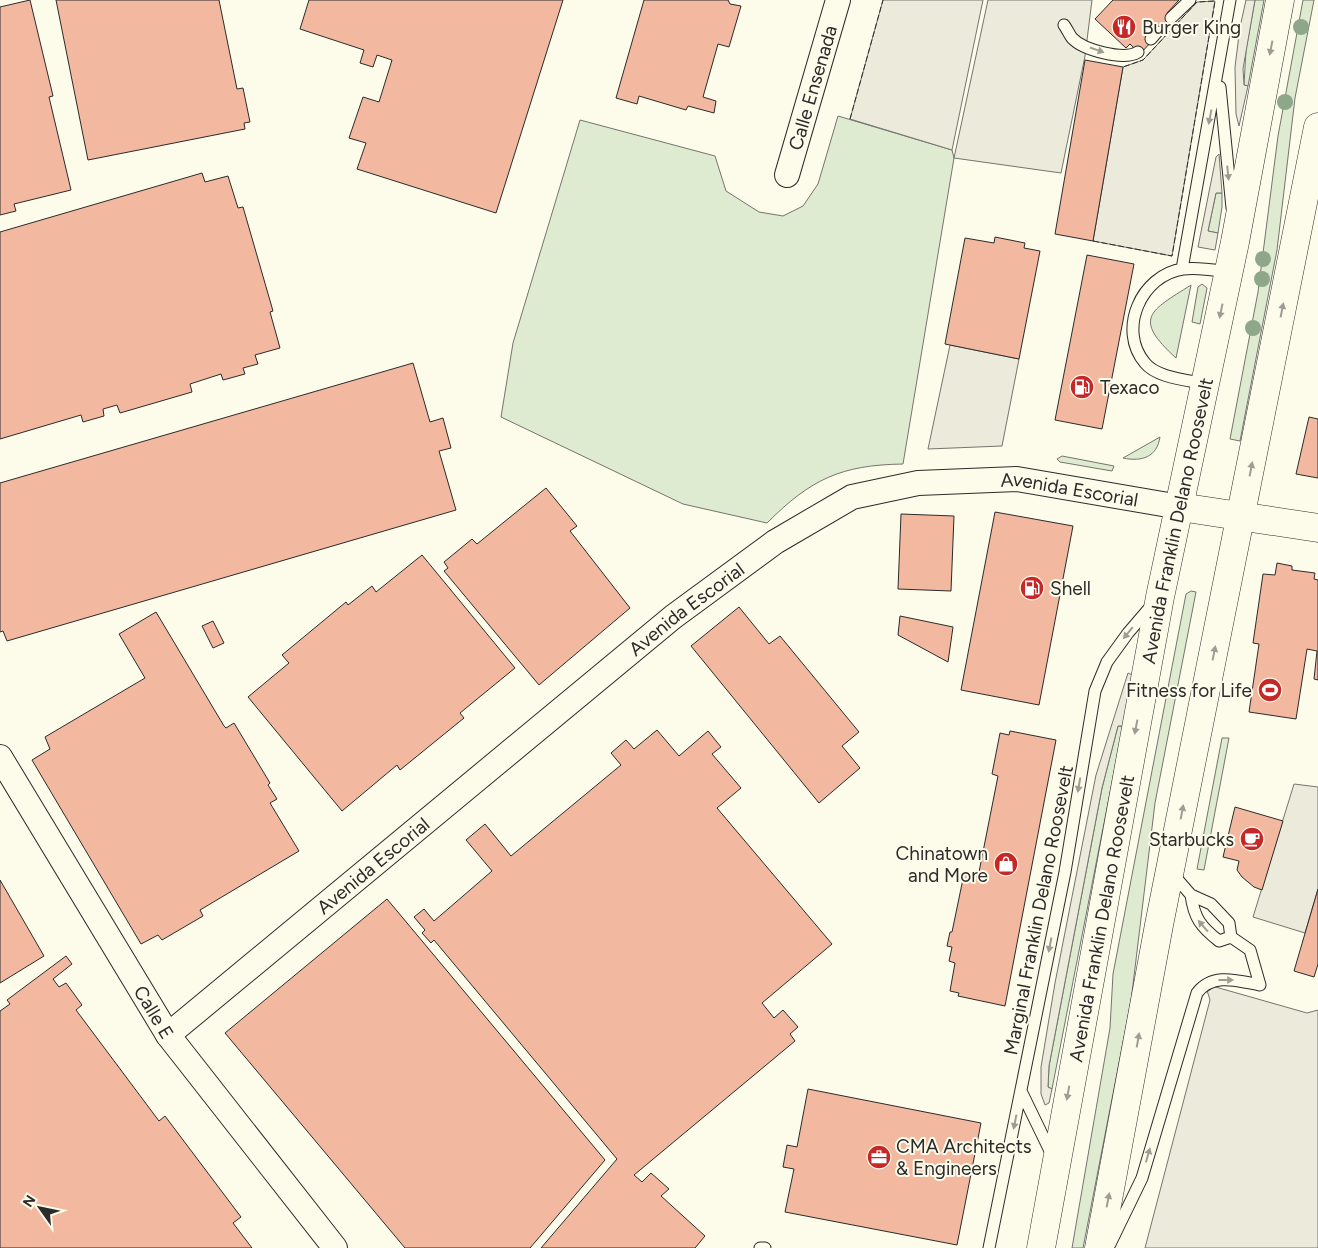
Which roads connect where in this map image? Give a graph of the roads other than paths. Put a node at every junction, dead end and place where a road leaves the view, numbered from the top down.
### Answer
1 (838, 0) edge
2 (1190, 0) edge
3 (1230, 0) edge
4 (1280, 0) edge
5 (1171, 18) dead end
6 (1064, 25) dead end
7 (1138, 52) dead end
8 (1218, 73) junction
9 (1318, 127) edge
10 (1318, 170) edge
11 (787, 175) dead end
12 (1302, 203) junction
13 (1235, 242) junction
14 (1182, 269) junction
15 (1229, 272) junction
16 (1206, 384) junction
17 (1180, 507) junction
18 (1241, 517) junction
19 (1318, 528) edge
20 (1160, 597) junction
21 (0, 757) edge
22 (1170, 871) junction
23 (1191, 895) junction
24 (1231, 938) junction
25 (168, 1035) junction
26 (1021, 1091) junction
27 (1055, 1162) junction
28 (335, 1248) edge
29 (760, 1248) edge
30 (765, 1248) edge
31 (989, 1248) edge
32 (1040, 1248) edge
33 (1099, 1248) edge
34 (1108, 1248) edge

1 - 11 street, Calle Ensenada
2 - 5 lane
3 - 8 lane
4 -> 13 main road, Avenida Franklin Delano Roosevelt
6 -> 7 lane
8 -> 13 lane
8 -> 14 lane
9 - 12 main road
10 - 12 street
18 -> 12 main road
13 - 15 main road, Avenida Franklin Delano Roosevelt
14 - 15 lane
14 - 16 lane
15 -> 16 main road, Avenida Franklin Delano Roosevelt
16 - 17 main road, Avenida Franklin Delano Roosevelt
17 - 18 main road, Avenida Escorial
17 - 20 main road, Avenida Franklin Delano Roosevelt
17 - 25 street, Avenida Escorial
18 - 19 main road, Avenida Escorial
22 -> 18 main road
20 -> 26 lane, Marginal Franklin Delano Roosevelt
20 -> 27 main road, Avenida Franklin Delano Roosevelt
21 - 25 street, Calle E
22 - 23 lane
33 -> 22 main road
23 - 24 lane
24 -> 23 lane
34 -> 24 lane
25 - 28 street, Calle E
26 - 27 lane
26 -> 31 lane, Marginal Franklin Delano Roosevelt
27 - 32 main road, Avenida Franklin Delano Roosevelt
29 - 30 lane

